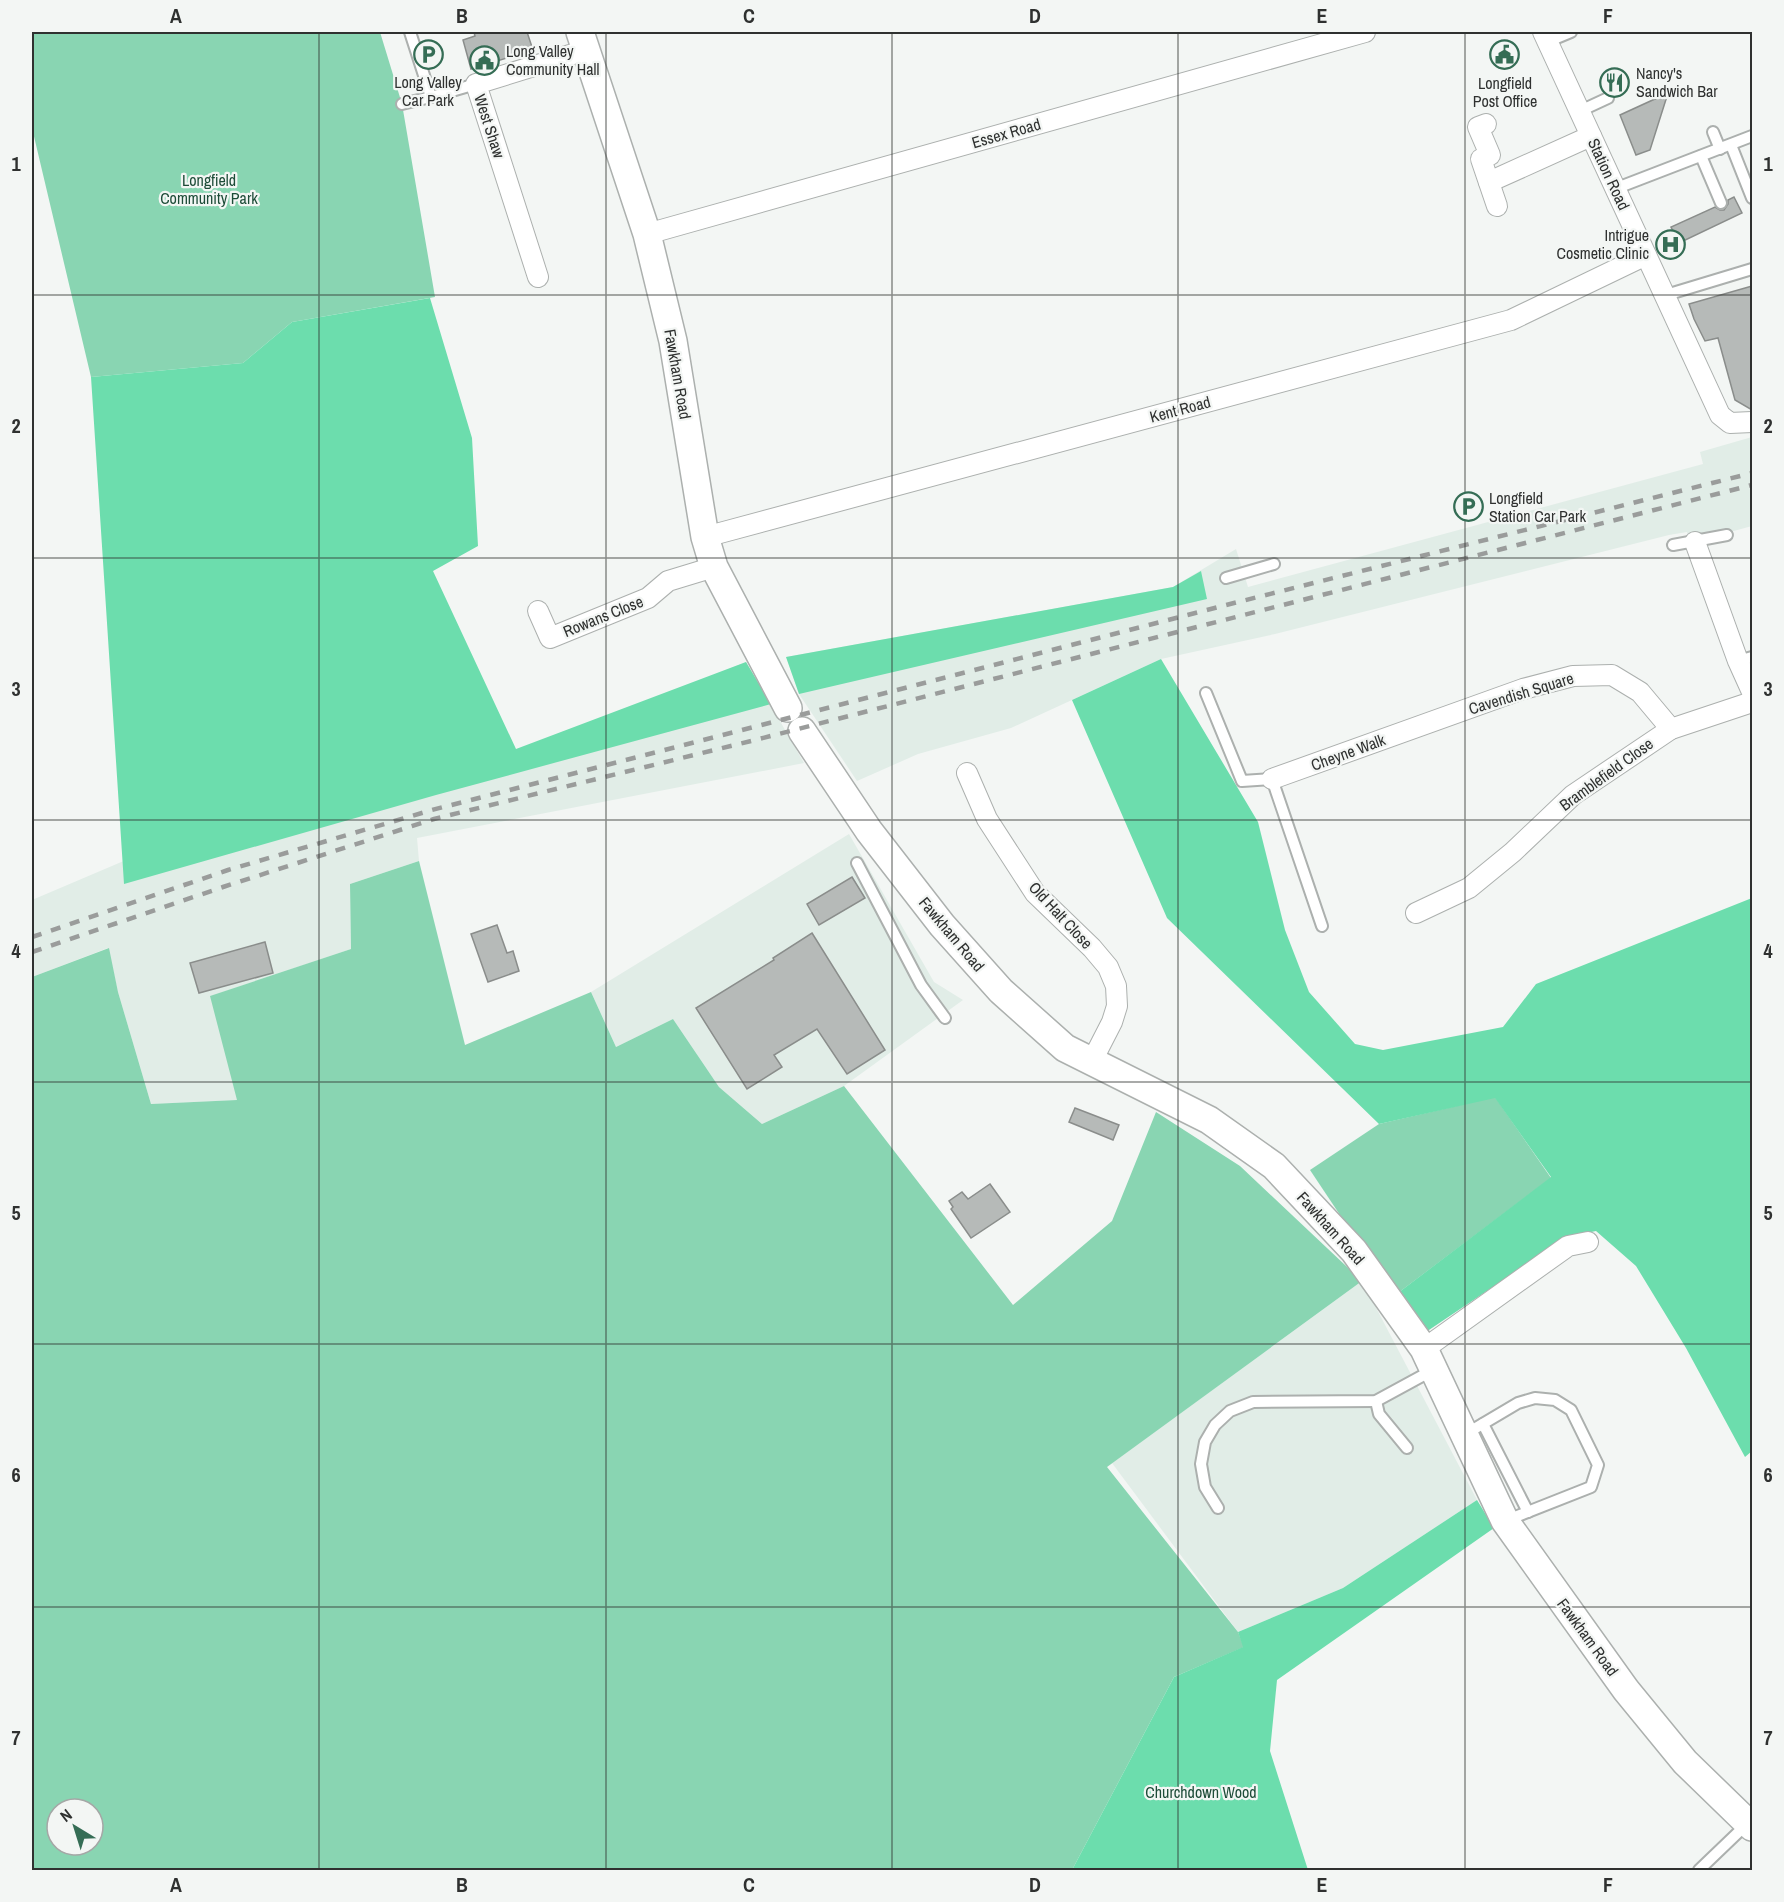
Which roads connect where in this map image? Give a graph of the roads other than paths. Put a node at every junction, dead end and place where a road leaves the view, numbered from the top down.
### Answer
1 (410, 32) edge
2 (1365, 32) edge
3 (1571, 32) edge
4 (1545, 37) edge
5 (583, 41) edge
6 (476, 84) junction
7 (431, 97) junction
8 (1608, 98) dead end
9 (402, 104) dead end
10 (1580, 111) junction
11 (1486, 124) dead end
12 (1713, 132) dead end
13 (1591, 136) junction
14 (1752, 136) edge
15 (1731, 145) junction
16 (1720, 149) junction
17 (1701, 156) junction
18 (1489, 182) junction
19 (1617, 188) junction
20 (1752, 198) edge
21 (1721, 203) dead end
22 (1497, 206) dead end
23 (647, 234) junction
24 (1646, 255) junction
25 (1752, 269) edge
26 (538, 277) dead end
27 (1666, 295) junction
28 (1752, 422) edge
29 (1727, 535) dead end
30 (705, 537) junction
31 (1695, 542) junction
32 (1673, 545) dead end
33 (1274, 564) dead end
34 (714, 567) junction
35 (1226, 578) dead end
36 (538, 611) dead end
37 (1745, 659) edge
38 (1752, 692) edge
39 (1206, 693) dead end
40 (1752, 702) edge
41 (788, 708) dead end
42 (1424, 725) joint
43 (1671, 729) junction
44 (802, 731) dead end
45 (967, 773) dead end
46 (1272, 779) junction
47 (856, 864) dead end
48 (1416, 913) dead end
49 (1322, 926) dead end
50 (945, 1018) dead end
51 (1092, 1061) junction
52 (1588, 1242) dead end
53 (1428, 1359) junction
54 (1376, 1401) junction
55 (1473, 1430) junction
56 (1407, 1448) dead end
57 (1218, 1508) dead end
58 (1516, 1516) junction
59 (1750, 1825) edge
60 (1699, 1870) edge

1 - 7 lane
2 - 23 street, Essex Road
3 - 4 lane
4 - 10 street, Station Road
5 - 6 street, West Shaw
5 - 23 street, Fawkham Road
6 - 7 lane
6 - 26 street, West Shaw
7 - 9 lane
8 - 10 lane
10 - 13 street, Station Road
11 - 18 street
12 - 16 lane
13 - 18 street
13 - 19 street, Station Road
14 - 15 lane
15 - 16 lane
15 - 20 lane
16 - 17 lane
17 - 19 lane
17 - 21 lane
18 - 22 street
19 - 24 street, Station Road
23 - 30 street, Fawkham Road
24 - 27 street, Station Road
24 - 30 street, Kent Road
25 - 27 lane
27 - 28 street, Station Road
29 - 31 lane
30 - 34 street, Fawkham Road
31 - 32 lane
31 - 37 street
33 - 35 lane
34 - 36 street, Rowans Close
34 - 41 street, Fawkham Road
37 - 38 street
39 - 46 lane
40 - 43 street, Bramblefield Close
42 - 43 street, Cavendish Square
42 - 46 street, Cheyne Walk
43 - 48 street, Bramblefield Close
44 - 51 street, Fawkham Road
45 - 51 street, Old Halt Close
46 - 49 lane
47 - 50 lane
51 - 53 street, Fawkham Road
52 - 53 street
53 - 54 lane
53 - 55 street, Fawkham Road
54 - 56 lane
54 - 57 lane
55 - 58 street, Fawkham Road
55 - 58 lane
58 - 59 street, Fawkham Road
59 - 60 lane

